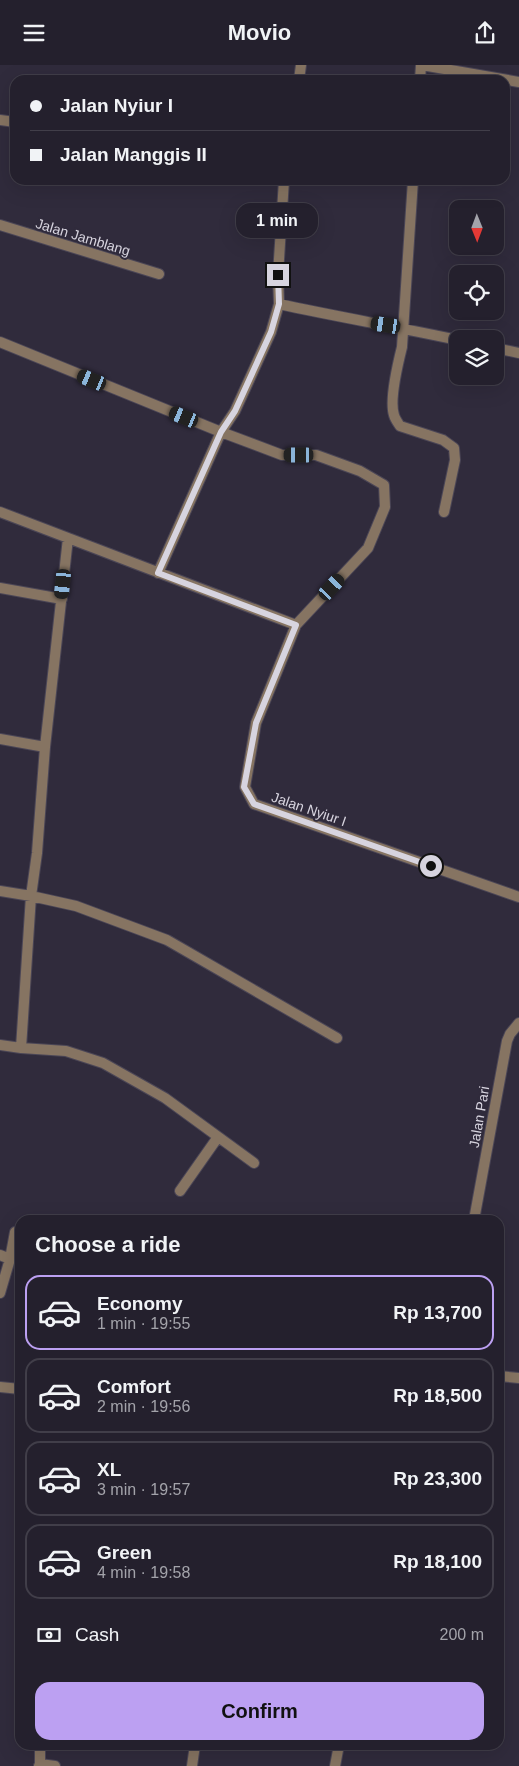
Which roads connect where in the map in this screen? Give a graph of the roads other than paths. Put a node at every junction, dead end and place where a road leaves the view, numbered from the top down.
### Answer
1 (422, 65) edge
2 (479, 75) edge
3 (284, 185) edge
4 (414, 185) edge
5 (0, 225) edge
6 (158, 274) dead end
7 (279, 304) junction
8 (403, 328) junction
9 (449, 337) edge
10 (0, 342) edge
11 (504, 349) edge
12 (519, 353) edge
13 (221, 432) junction
14 (0, 512) edge
15 (444, 512) dead end
16 (68, 538) junction
17 (158, 573) junction
18 (0, 588) edge
19 (62, 599) junction
20 (296, 625) junction
21 (0, 739) edge
22 (45, 747) junction
23 (0, 891) edge
24 (31, 896) junction
25 (519, 897) edge
26 (519, 1023) edge
27 (337, 1038) dead end
28 (0, 1045) edge
29 (21, 1048) junction
30 (218, 1137) junction
31 (254, 1163) dead end
32 (180, 1191) dead end
33 (475, 1215) edge
34 (15, 1232) dead end
35 (5, 1257) edge
36 (0, 1293) edge
37 (504, 1376) edge
38 (519, 1378) edge
39 (0, 1387) edge
40 (15, 1388) edge
41 (40, 1750) edge
42 (194, 1750) edge
43 (338, 1750) edge
44 (39, 1765) edge
45 (55, 1766) edge
46 (192, 1766) edge
47 (335, 1766) edge

1 - 2 street
3 - 7 street
4 - 8 street
5 - 6 street, Jalan Jamblang
7 - 8 street
7 - 13 street
8 - 9 street
8 - 15 street
10 - 13 street, Jalan Nyiur I
11 - 12 street
13 - 17 street
13 - 20 street, Jalan Nyiur I
14 - 16 street
16 - 17 street
16 - 19 street
17 - 20 street
18 - 19 street
19 - 22 street
20 - 25 street, Jalan Nyiur I
21 - 22 street
22 - 24 street
23 - 24 street
24 - 27 street
24 - 29 street
26 - 33 street, Jalan Pari
28 - 29 street
29 - 30 street
30 - 31 street
30 - 32 street
34 - 35 street
35 - 36 street
37 - 38 street
39 - 40 street
41 - 44 street
42 - 46 street
43 - 47 street
44 - 45 street

